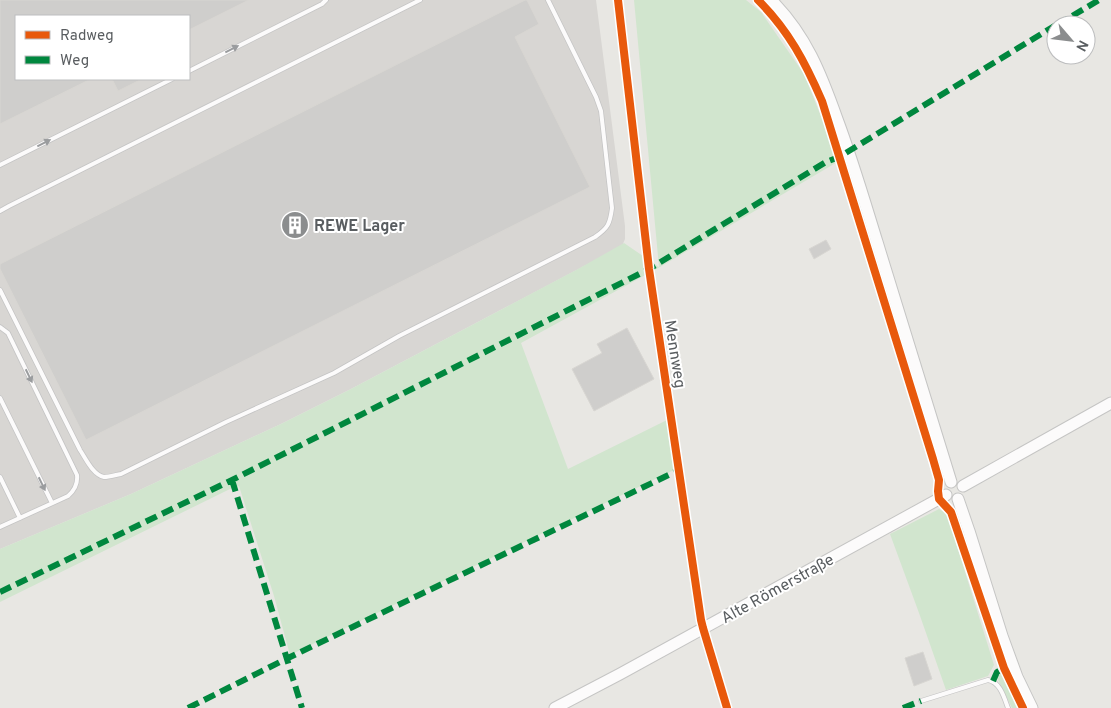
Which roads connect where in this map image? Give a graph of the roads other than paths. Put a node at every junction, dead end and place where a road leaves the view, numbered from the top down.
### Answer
1 (326, 0) edge
2 (420, 0) edge
3 (548, 0) edge
4 (618, 0) edge
5 (771, 0) edge
6 (190, 70) edge
7 (170, 80) edge
8 (0, 165) edge
9 (0, 211) edge
10 (0, 290) edge
11 (0, 327) edge
12 (0, 398) edge
13 (1111, 403) edge
14 (0, 477) edge
15 (951, 482) junction
16 (963, 486) junction
17 (946, 494) junction
18 (958, 500) junction
19 (52, 503) junction
20 (20, 518) junction
21 (0, 527) edge
22 (703, 628) junction
23 (921, 701) dead end
24 (555, 708) edge
25 (727, 708) edge
26 (1008, 708) edge
27 (1032, 708) edge

6 -> 1 lane
2 - 9 lane
3 - 10 lane
4 - 22 street, Mennweg
5 - 15 street
8 -> 7 lane
11 -> 19 lane
12 -> 19 lane
13 - 16 street
14 - 20 lane
15 - 16 street
15 - 17 street
16 - 18 street
17 - 18 street
17 - 22 street, Alte Römerstraße
18 - 27 street
19 - 20 lane
20 - 21 lane
22 - 24 street, Alte Römerstraße
22 - 25 street, Mennweg
23 - 26 lane

